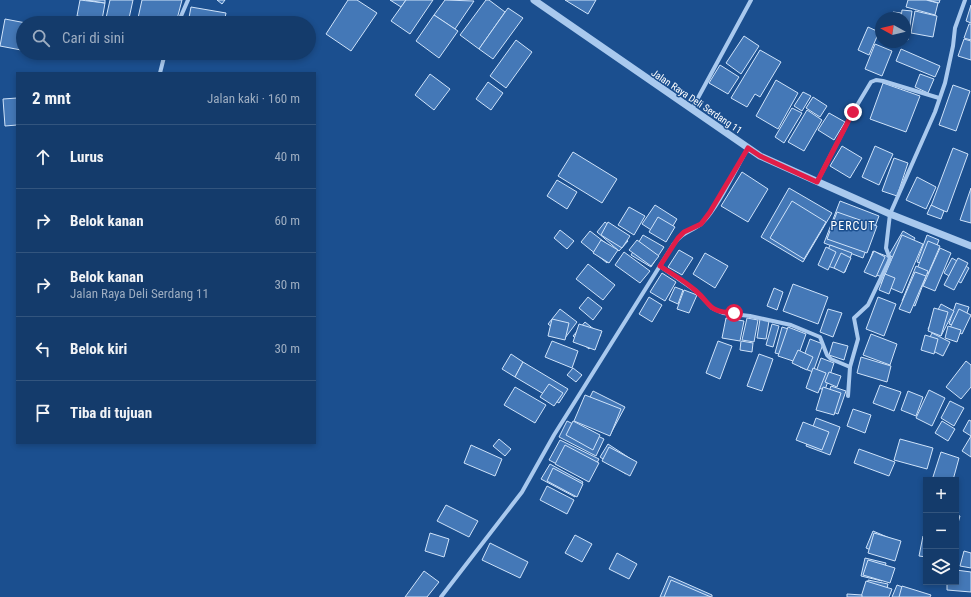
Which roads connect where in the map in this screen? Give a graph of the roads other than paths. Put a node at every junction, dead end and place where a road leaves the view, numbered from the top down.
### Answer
1 (188, 0) edge
2 (534, 0) edge
3 (752, 0) edge
4 (965, 0) edge
5 (181, 16) edge
6 (163, 60) edge
7 (160, 72) edge
8 (939, 98) junction
9 (691, 109) junction
10 (748, 148) junction
11 (817, 182) junction
12 (890, 214) junction
13 (971, 246) edge
14 (660, 266) junction
15 (850, 367) junction
16 (848, 396) dead end
17 (441, 597) edge

1 - 5 street
2 - 9 street, Jalan Raya Deli Serdang 11
3 - 9 street
4 - 8 street
6 - 7 street
8 - 11 street
8 - 12 street
9 - 10 street, Jalan Raya Deli Serdang 11
10 - 11 street, Jalan Raya Deli Serdang 11
10 - 14 street
11 - 12 street, Jalan Raya Deli Serdang 11
12 - 13 street, Jalan Raya Deli Serdang 11
12 - 15 street
14 - 15 street
14 - 17 street
15 - 16 street

